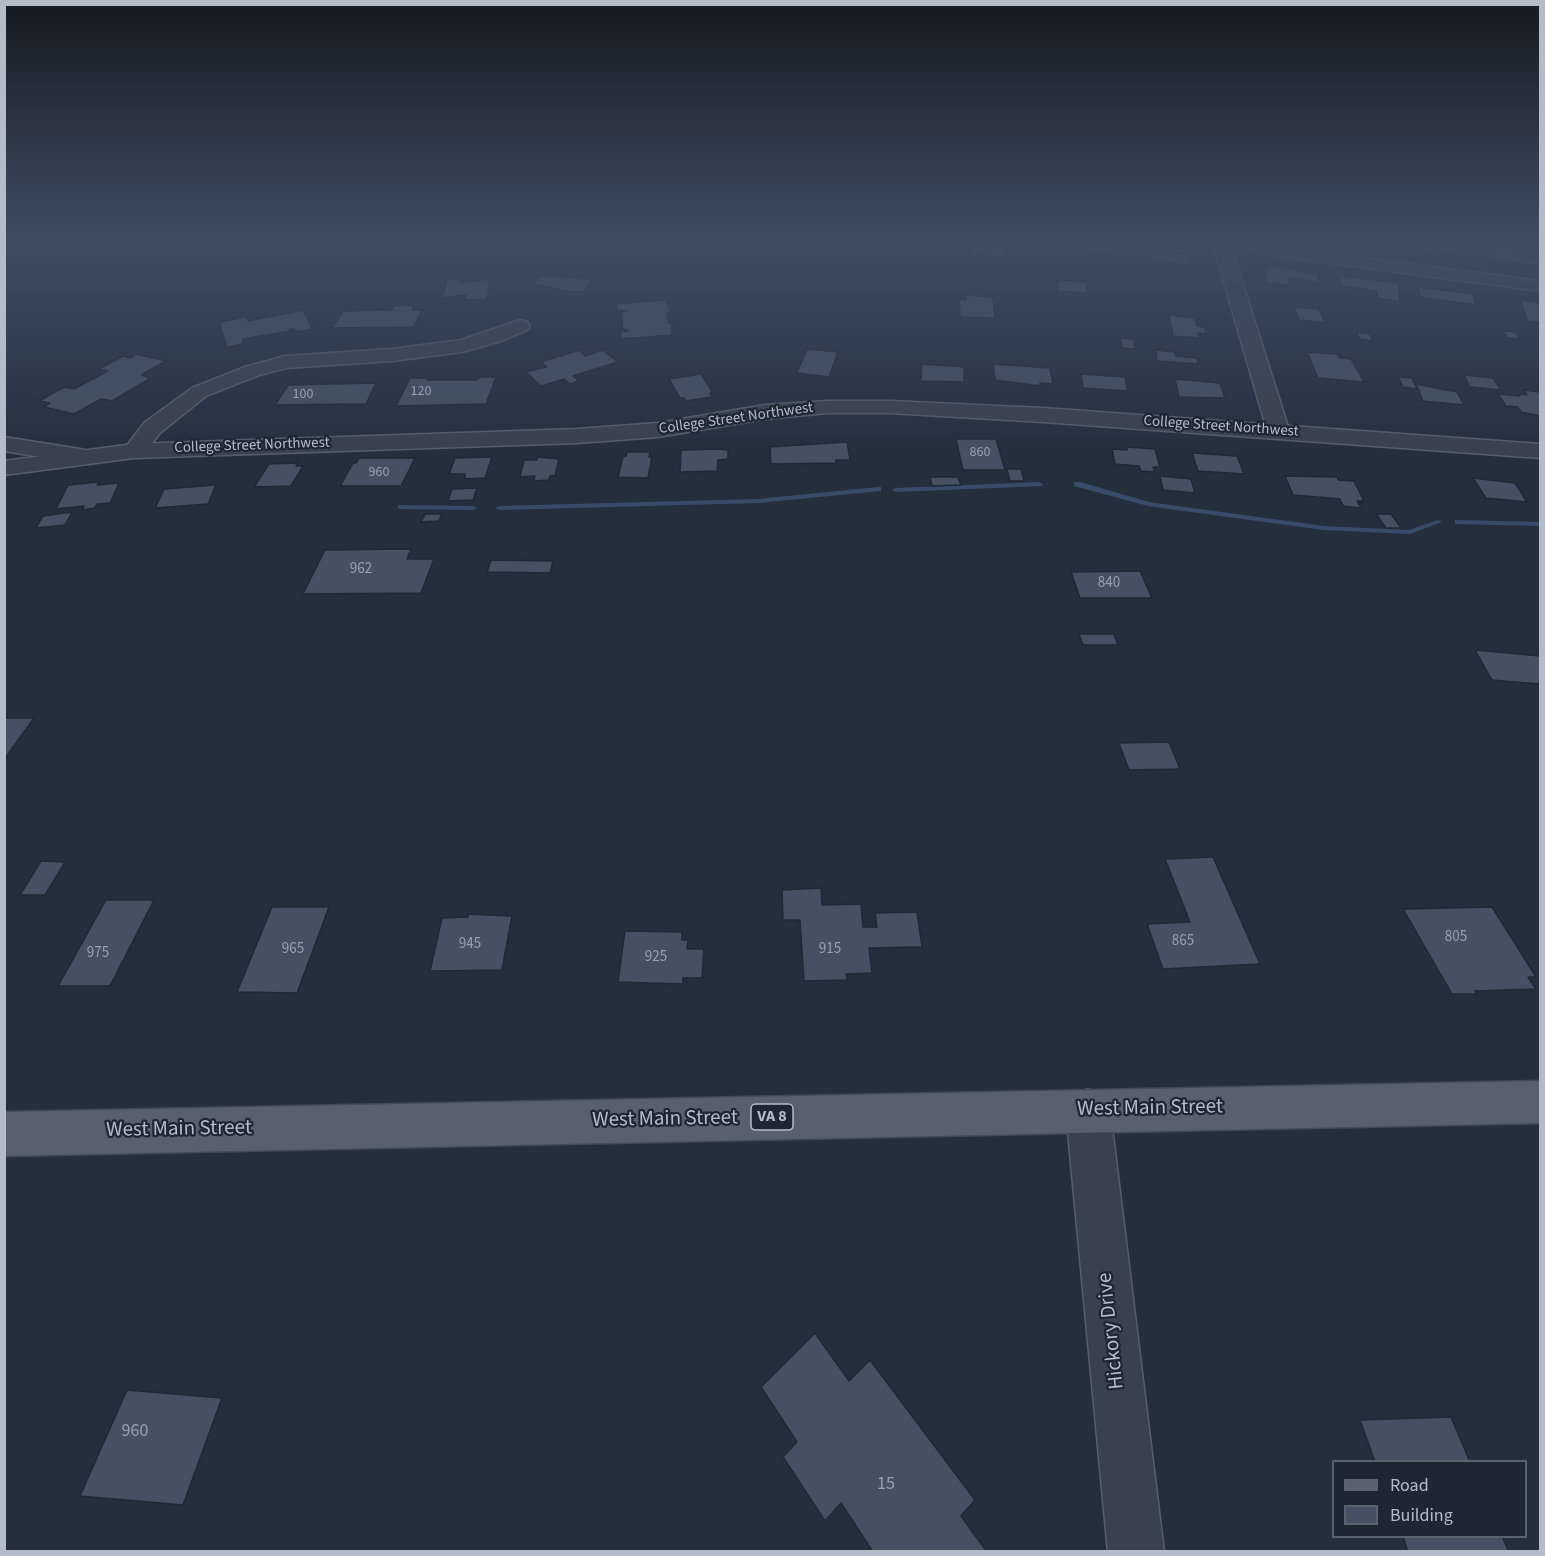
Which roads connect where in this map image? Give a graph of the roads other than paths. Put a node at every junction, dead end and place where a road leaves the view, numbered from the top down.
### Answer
1 (1242, 313) edge
2 (520, 326) dead end
3 (1278, 430) junction
4 (4, 444) edge
5 (134, 451) junction
6 (1540, 451) edge
7 (80, 456) junction
8 (4, 468) edge
9 (1540, 1102) edge
10 (1088, 1111) junction
11 (4, 1134) edge
12 (1136, 1551) edge

1 - 3 street
2 - 5 street
3 - 5 street, College Street Northwest
3 - 6 street, College Street Northwest
4 - 7 street
5 - 7 street, College Street Northwest
7 - 8 street, College Street Northwest
9 - 10 main road, West Main Street / VA 8
10 - 11 main road, West Main Street / VA 8
10 - 12 street, Hickory Drive

